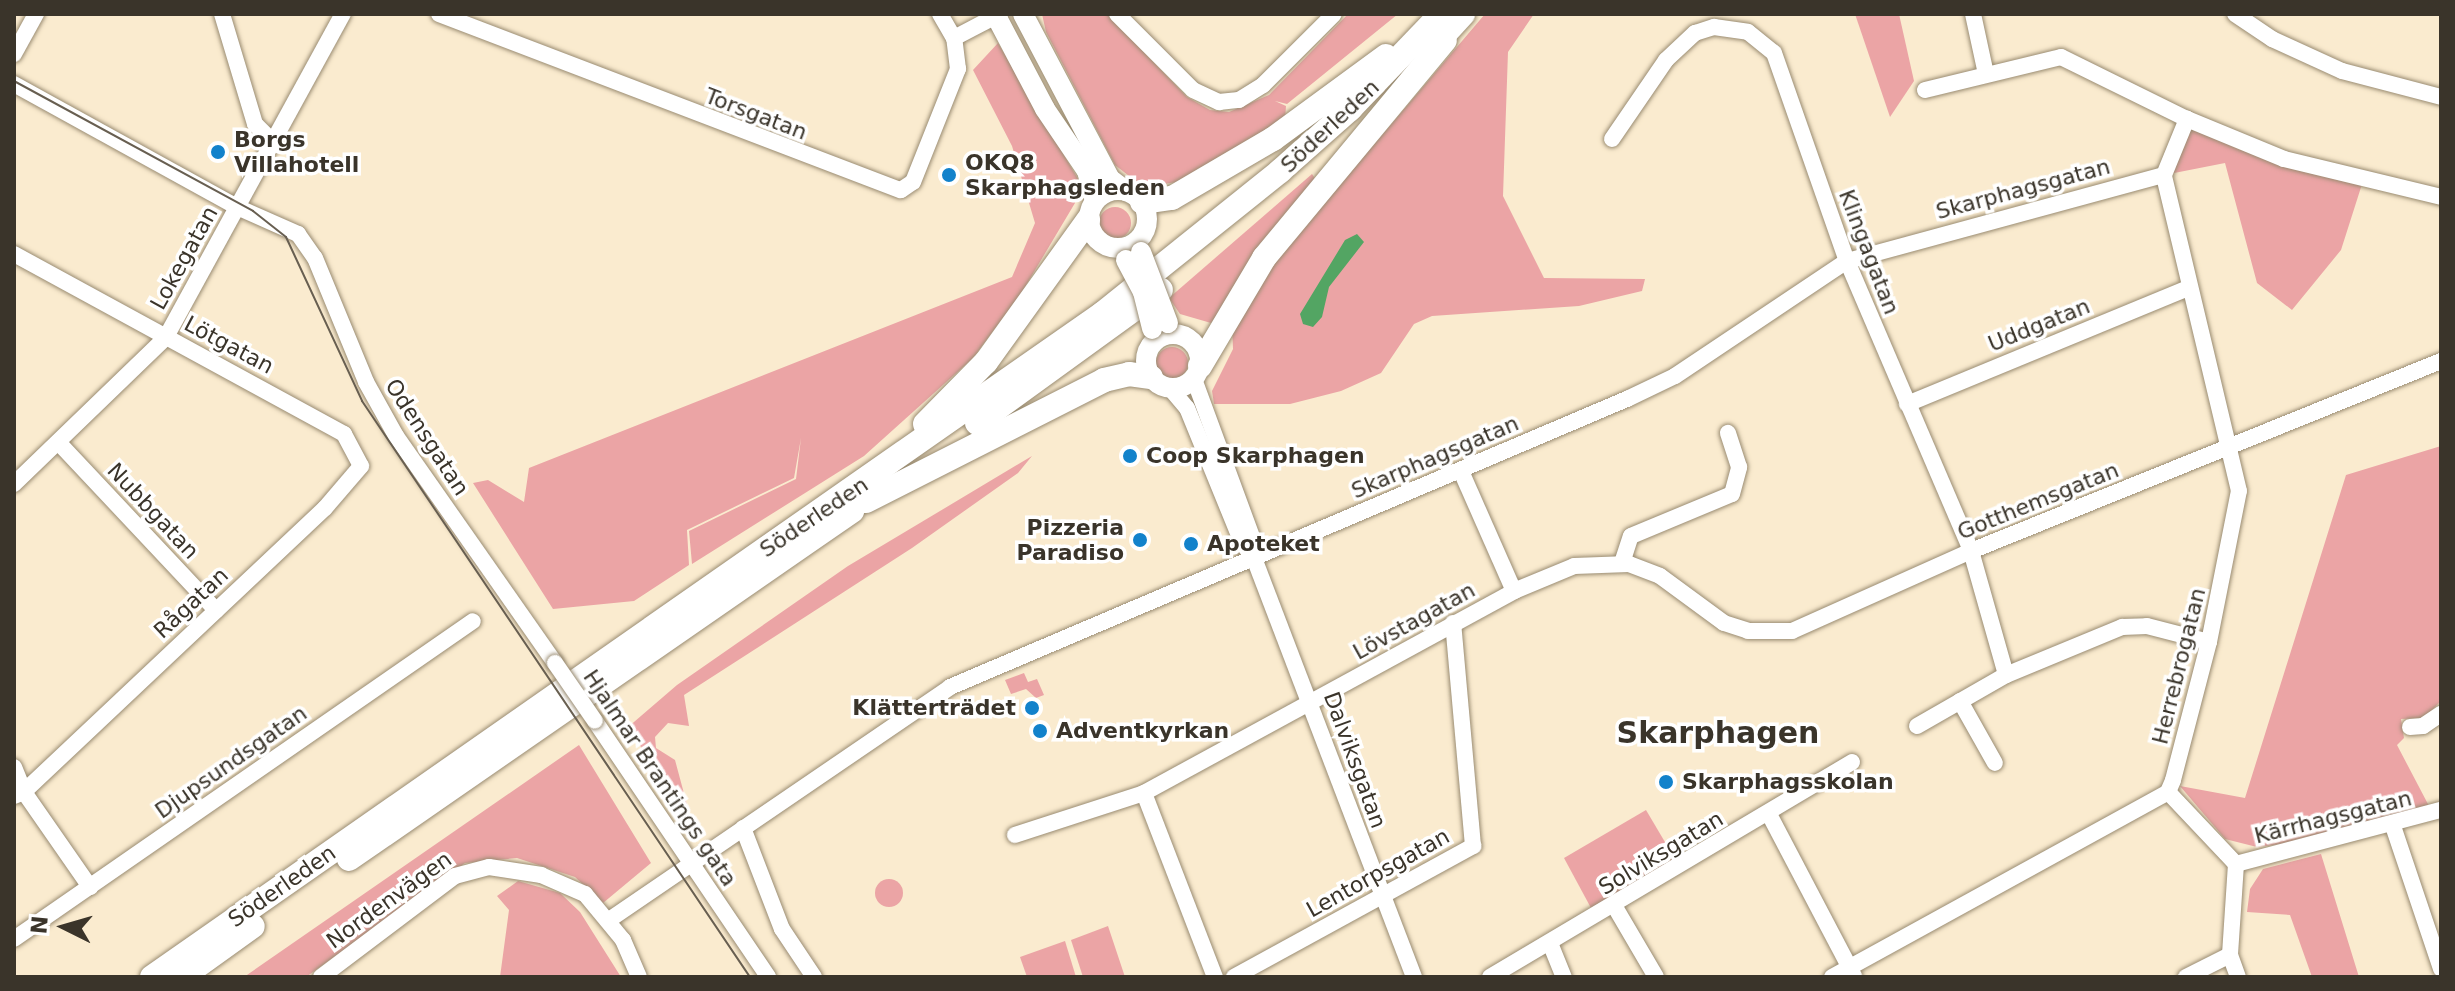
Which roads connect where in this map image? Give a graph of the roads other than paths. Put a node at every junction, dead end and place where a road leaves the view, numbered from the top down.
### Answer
1 (36, 14) edge
2 (222, 14) edge
3 (343, 14) edge
4 (940, 14) edge
5 (1023, 14) edge
6 (1117, 14) edge
7 (1334, 14) edge
8 (1973, 14) edge
9 (2235, 14) edge
10 (443, 15) edge
11 (997, 15) edge
12 (1449, 17) edge
13 (1767, 21) dead end
14 (1757, 36) junction
15 (954, 38) junction
16 (14, 54) edge
17 (1986, 74) junction
18 (14, 84) edge
19 (1925, 90) dead end
20 (2441, 97) edge
21 (2187, 119) junction
22 (1612, 139) dead end
23 (272, 141) junction
24 (2164, 175) junction
25 (1134, 196) junction
26 (2441, 197) edge
27 (237, 207) junction
28 (1092, 210) junction
29 (1130, 249) junction
30 (14, 254) edge
31 (1847, 261) junction
32 (2189, 288) junction
33 (1162, 334) junction
34 (166, 337) junction
35 (2441, 361) edge
36 (1197, 373) junction
37 (1160, 382) junction
38 (1907, 404) junction
39 (338, 430) joint
40 (1728, 433) dead end
41 (58, 442) junction
42 (2228, 448) junction
43 (1461, 471) junction
44 (14, 484) edge
45 (857, 498) junction
46 (1971, 551) junction
47 (1254, 558) junction
48 (1622, 563) junction
49 (1660, 576) joint
50 (1514, 591) junction
51 (514, 604) joint
52 (216, 610) junction
53 (473, 621) dead end
54 (1453, 623) junction
55 (2209, 642) junction
56 (2006, 675) junction
57 (1960, 701) junction
58 (1311, 704) junction
59 (2441, 714) edge
60 (1917, 726) dead end
61 (2410, 727) dead end
62 (1852, 762) dead end
63 (1995, 763) dead end
64 (14, 767) edge
65 (2168, 792) junction
66 (1144, 793) junction
67 (19, 794) edge
68 (2441, 810) edge
69 (1769, 814) junction
70 (2393, 826) junction
71 (743, 828) junction
72 (1015, 835) dead end
73 (690, 861) junction
74 (2236, 864) junction
75 (90, 887) junction
76 (1382, 897) junction
77 (1615, 907) junction
78 (609, 920) junction
79 (14, 939) edge
80 (1550, 943) junction
81 (2230, 955) junction
82 (2440, 965) edge
83 (1853, 972) edge
84 (152, 977) edge
85 (182, 977) edge
86 (321, 977) edge
87 (639, 977) edge
88 (768, 977) edge
89 (814, 977) edge
90 (1215, 977) edge
91 (1234, 977) edge
92 (1414, 977) edge
93 (1490, 977) edge
94 (1564, 977) edge
95 (1656, 977) edge
96 (1832, 977) edge
97 (2186, 977) edge
98 (2238, 977) edge

1 - 16 street
2 - 23 street
3 - 23 street, Lokegatan
4 - 15 street
5 - 25 main road
6 - 7 street
8 - 17 street
9 - 20 street
10 - 15 street, Torsgatan
11 - 15 street
11 - 28 main road
12 - 25 highway
12 - 36 highway
12 - 45 highway, Söderleden
13 - 14 street
14 - 22 street
14 - 31 street, Klingagatan
17 - 19 street
17 - 21 street
18 - 27 street, Odensgatan
21 - 24 street
21 - 26 street
23 - 27 street, Lokegatan
24 - 31 street, Skarphagsgatan
24 - 32 street, Herrebrogatan
25 - 28 main road
25 - 29 main road
27 - 34 street, Lokegatan
27 - 51 street, Odensgatan
28 - 29 main road
28 - 45 highway
29 - 33 main road, bridge
30 - 34 street, Lötgatan
31 - 38 street, Klingagatan
31 - 43 street, Skarphagsgatan
32 - 38 street, Uddgatan
32 - 42 street, Herrebrogatan
33 - 36 main road
33 - 37 main road
34 - 39 street, Lötgatan
34 - 41 street, Lokegatan
35 - 42 street, Gotthemsgatan
36 - 37 main road
36 - 47 street, Dalviksgatan
37 - 45 highway
37 - 47 street, Dalviksgatan
38 - 46 street, Klingagatan
39 - 52 street, Rågatan
40 - 48 street
41 - 44 street, Lokegatan
41 - 52 street, Nubbgatan
42 - 46 street, Gotthemsgatan
42 - 55 street, Herrebrogatan
43 - 47 street, Skarphagsgatan
43 - 50 street
45 - 84 highway, Söderleden
45 - 85 highway, Söderleden
46 - 49 street, Gotthemsgatan
46 - 56 street, Klingagatan
47 - 58 street, Dalviksgatan
47 - 71 street, Skarphagsgatan
48 - 49 street, Lövstagatan
48 - 50 street, Lövstagatan
50 - 54 street, Lövstagatan
51 - 73 street, Hjalmar Brantings gata, bridge
52 - 67 street, Rågatan
53 - 75 street, Djupsundsgatan
54 - 58 street, Lövstagatan
54 - 76 street, Lentorpsgatan
55 - 56 street
55 - 65 street, Herrebrogatan
56 - 57 street
57 - 60 street
57 - 63 street
58 - 66 street, Lövstagatan
58 - 76 street, Dalviksgatan
59 - 61 street
62 - 69 street, Solviksgatan
64 - 67 street
65 - 74 street
65 - 83 street
66 - 72 street, Lövstagatan
66 - 90 street
67 - 75 street
68 - 70 street, Kärrhagsgatan
69 - 77 street, Solviksgatan
69 - 83 street
70 - 74 street, Kärrhagsgatan
70 - 82 street
71 - 73 street, Skarphagsgatan
71 - 89 street
73 - 78 street
73 - 88 street, Hjalmar Brantings gata
74 - 81 street
75 - 79 street, Djupsundsgatan
76 - 91 street, Lentorpsgatan
76 - 92 street, Dalviksgatan
77 - 80 street, Solviksgatan
77 - 95 street
78 - 86 street, Nordenvägen
78 - 87 street, Nordenvägen
80 - 93 street, Solviksgatan
80 - 94 street
81 - 97 street
81 - 98 street
83 - 96 street

